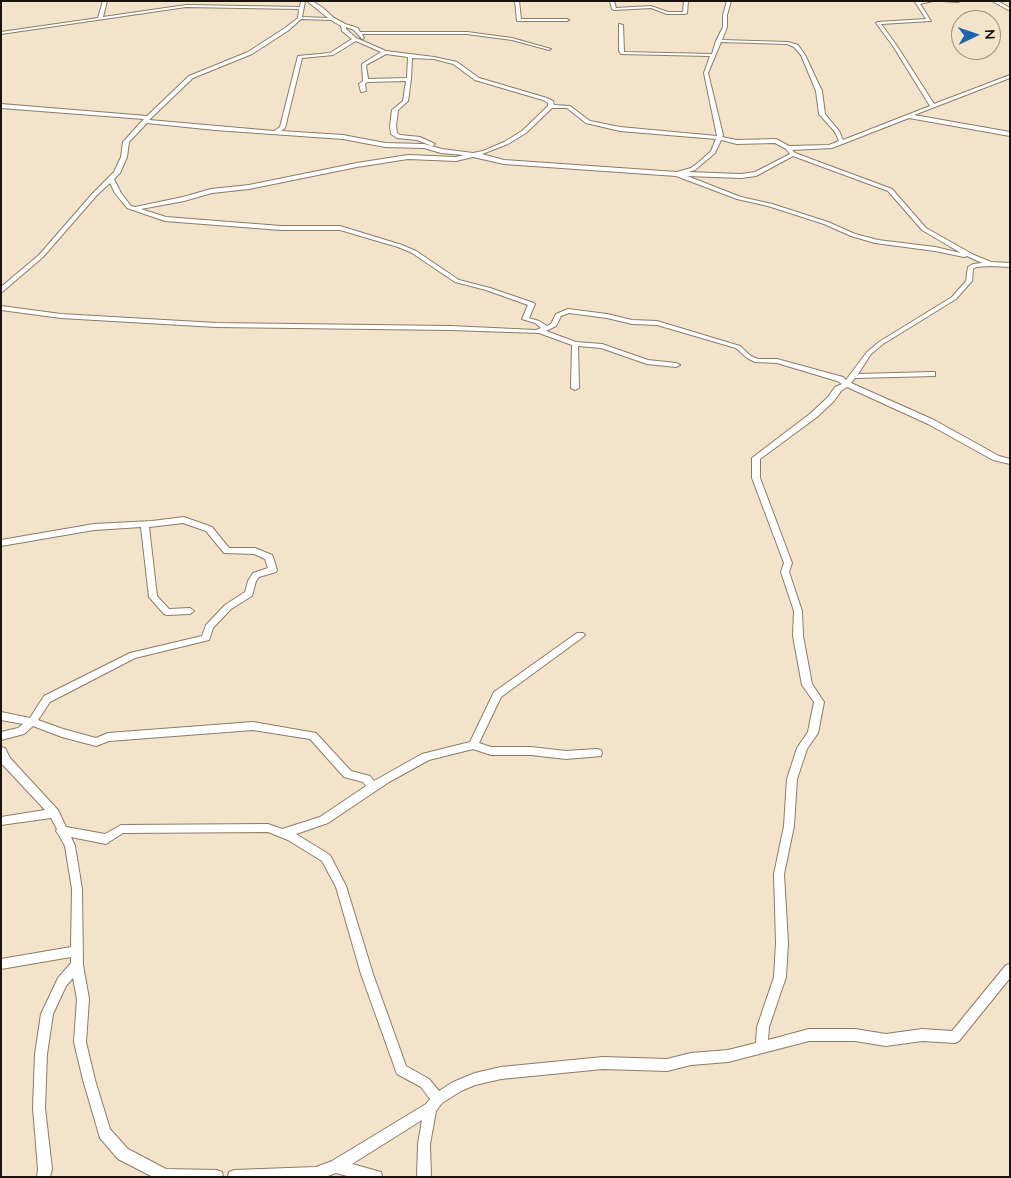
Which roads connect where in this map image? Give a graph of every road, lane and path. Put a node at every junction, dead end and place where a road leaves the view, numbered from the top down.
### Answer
1 (105, 1) edge
2 (303, 1) edge
3 (308, 1) edge
4 (517, 1) edge
5 (612, 1) edge
6 (686, 1) edge
7 (729, 1) edge
8 (931, 1) edge
9 (945, 1) edge
10 (958, 1) edge
11 (994, 1) edge
12 (302, 8) junction
13 (1010, 10) edge
14 (100, 18) junction
15 (300, 18) junction
16 (332, 19) junction
17 (568, 20) dead end
18 (343, 25) junction
19 (621, 25) dead end
20 (1, 33) edge
21 (360, 33) junction
22 (356, 39) junction
23 (718, 41) junction
24 (363, 42) junction
25 (549, 49) dead end
26 (385, 52) junction
27 (713, 55) junction
28 (410, 56) junction
29 (1010, 76) edge
30 (409, 79) junction
31 (366, 81) junction
32 (363, 91) dead end
33 (1, 106) edge
34 (551, 106) junction
35 (933, 106) junction
36 (909, 116) junction
37 (146, 120) junction
38 (275, 132) junction
39 (1010, 134) edge
40 (719, 138) junction
41 (842, 142) junction
42 (788, 148) junction
43 (441, 151) junction
44 (793, 154) junction
45 (474, 155) junction
46 (678, 174) junction
47 (111, 178) junction
48 (135, 209) junction
49 (972, 256) junction
50 (990, 264) junction
51 (1010, 265) edge
52 (1010, 270) edge
53 (1, 291) edge
54 (1, 308) edge
55 (543, 330) junction
56 (575, 344) junction
57 (676, 365) dead end
58 (932, 374) dead end
59 (854, 376) junction
60 (847, 384) junction
61 (575, 388) dead end
62 (1010, 462) edge
63 (145, 525) junction
64 (1, 543) edge
65 (190, 611) dead end
66 (580, 636) dead end
67 (1, 716) edge
68 (32, 722) junction
69 (1, 736) edge
70 (472, 744) junction
71 (1, 751) edge
72 (597, 753) dead end
73 (373, 788) junction
74 (54, 813) junction
75 (1, 821) edge
76 (61, 831) junction
77 (283, 833) junction
78 (77, 951) junction
79 (1, 964) edge
80 (77, 965) junction
81 (1010, 969) edge
82 (762, 1046) junction
83 (434, 1103) junction
84 (336, 1166) junction
85 (142, 1171) edge
86 (43, 1177) edge
87 (217, 1177) edge
88 (234, 1177) edge
89 (376, 1177) edge
90 (424, 1177) edge

1 - 14 street
2 - 12 street
3 - 16 street
4 - 17 street
5 - 6 street
7 - 23 street
8 - 35 street
9 - 10 street
11 - 13 street
12 - 14 street
12 - 15 street
14 - 20 street
15 - 16 street
15 - 37 street
16 - 18 street
18 - 21 street
18 - 22 street
19 - 27 street
21 - 24 street
21 - 25 street
22 - 24 street
22 - 38 street
23 - 27 street
23 - 41 street
24 - 26 street
26 - 28 street
26 - 31 street
27 - 40 street
28 - 30 street
28 - 34 street
29 - 35 street
30 - 31 street
30 - 43 street
31 - 32 street
33 - 37 street
34 - 40 street
34 - 45 street
35 - 36 street
36 - 39 street
36 - 41 street
37 - 38 street
37 - 47 street
38 - 43 street
40 - 42 street
40 - 46 street
41 - 42 street
42 - 44 street
43 - 45 street
44 - 46 street
44 - 49 street
45 - 46 street
45 - 48 street
46 - 49 street
47 - 48 street
47 - 53 street
48 - 55 street
49 - 50 street
50 - 51 street
50 - 52 street
50 - 59 street
54 - 55 street
55 - 56 street
55 - 60 street
56 - 57 street
56 - 61 street
58 - 59 street
59 - 60 street
60 - 62 street
60 - 82 street
63 - 64 street
63 - 65 street
63 - 68 street
66 - 70 street
67 - 68 street
68 - 69 street
68 - 73 street
70 - 72 street
70 - 73 street
71 - 74 street
73 - 77 street
74 - 75 street
74 - 76 street
76 - 77 street
76 - 78 street
77 - 83 street
78 - 79 street
78 - 80 street
80 - 85 street
80 - 86 street
81 - 82 street
82 - 83 street
83 - 84 street
83 - 90 street
84 - 88 street
84 - 89 street
85 - 87 street

